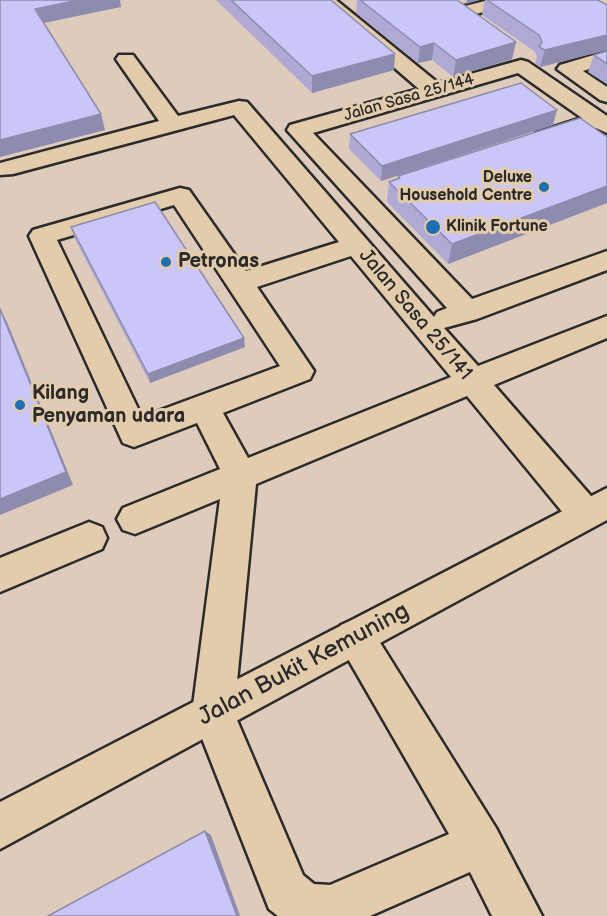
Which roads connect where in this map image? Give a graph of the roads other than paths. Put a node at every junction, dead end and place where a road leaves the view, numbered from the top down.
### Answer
1 (446, 0) edge
2 (511, 0) edge
3 (331, 5) edge
4 (358, 5) dead end
5 (463, 12) junction
6 (481, 25) edge
7 (607, 57) edge
8 (126, 59) dead end
9 (434, 91) junction
10 (607, 96) edge
11 (603, 123) edge
12 (173, 125) junction
13 (520, 146) edge
14 (5, 169) dead end
15 (356, 245) junction
16 (607, 260) edge
17 (239, 283) junction
18 (466, 312) junction
19 (607, 326) edge
20 (426, 327) junction
21 (472, 381) junction
22 (204, 407) junction
23 (240, 476) junction
24 (596, 509) edge
25 (135, 519) dead end
26 (89, 538) dead end
27 (0, 575) edge
28 (356, 638) junction
29 (213, 713) junction
30 (0, 826) edge
31 (480, 844) junction
32 (518, 916) edge

1 - 5 street
2 - 5 street
3 - 4 street
3 - 9 street
5 - 6 street
7 - 10 street
8 - 12 street
9 - 11 street, Jalan Sasa 25/144
9 - 18 street, Jalan Sasa 25/144
11 - 13 street
12 - 14 street
12 - 15 street, Jalan Sasa 25/141
15 - 17 street
15 - 20 street, Jalan Sasa 25/141
16 - 18 street
17 - 22 street
17 - 22 street
18 - 20 street
19 - 21 street
20 - 21 street, Jalan Sasa 25/141
21 - 23 street
21 - 24 street, Jalan Sasa 25/141
22 - 23 street
23 - 25 street
23 - 29 street
24 - 28 street, Jalan Bukit Kemuning
26 - 27 street
28 - 29 street, Jalan Bukit Kemuning
28 - 31 street
29 - 30 street, Jalan Bukit Kemuning
29 - 31 street
31 - 32 street

